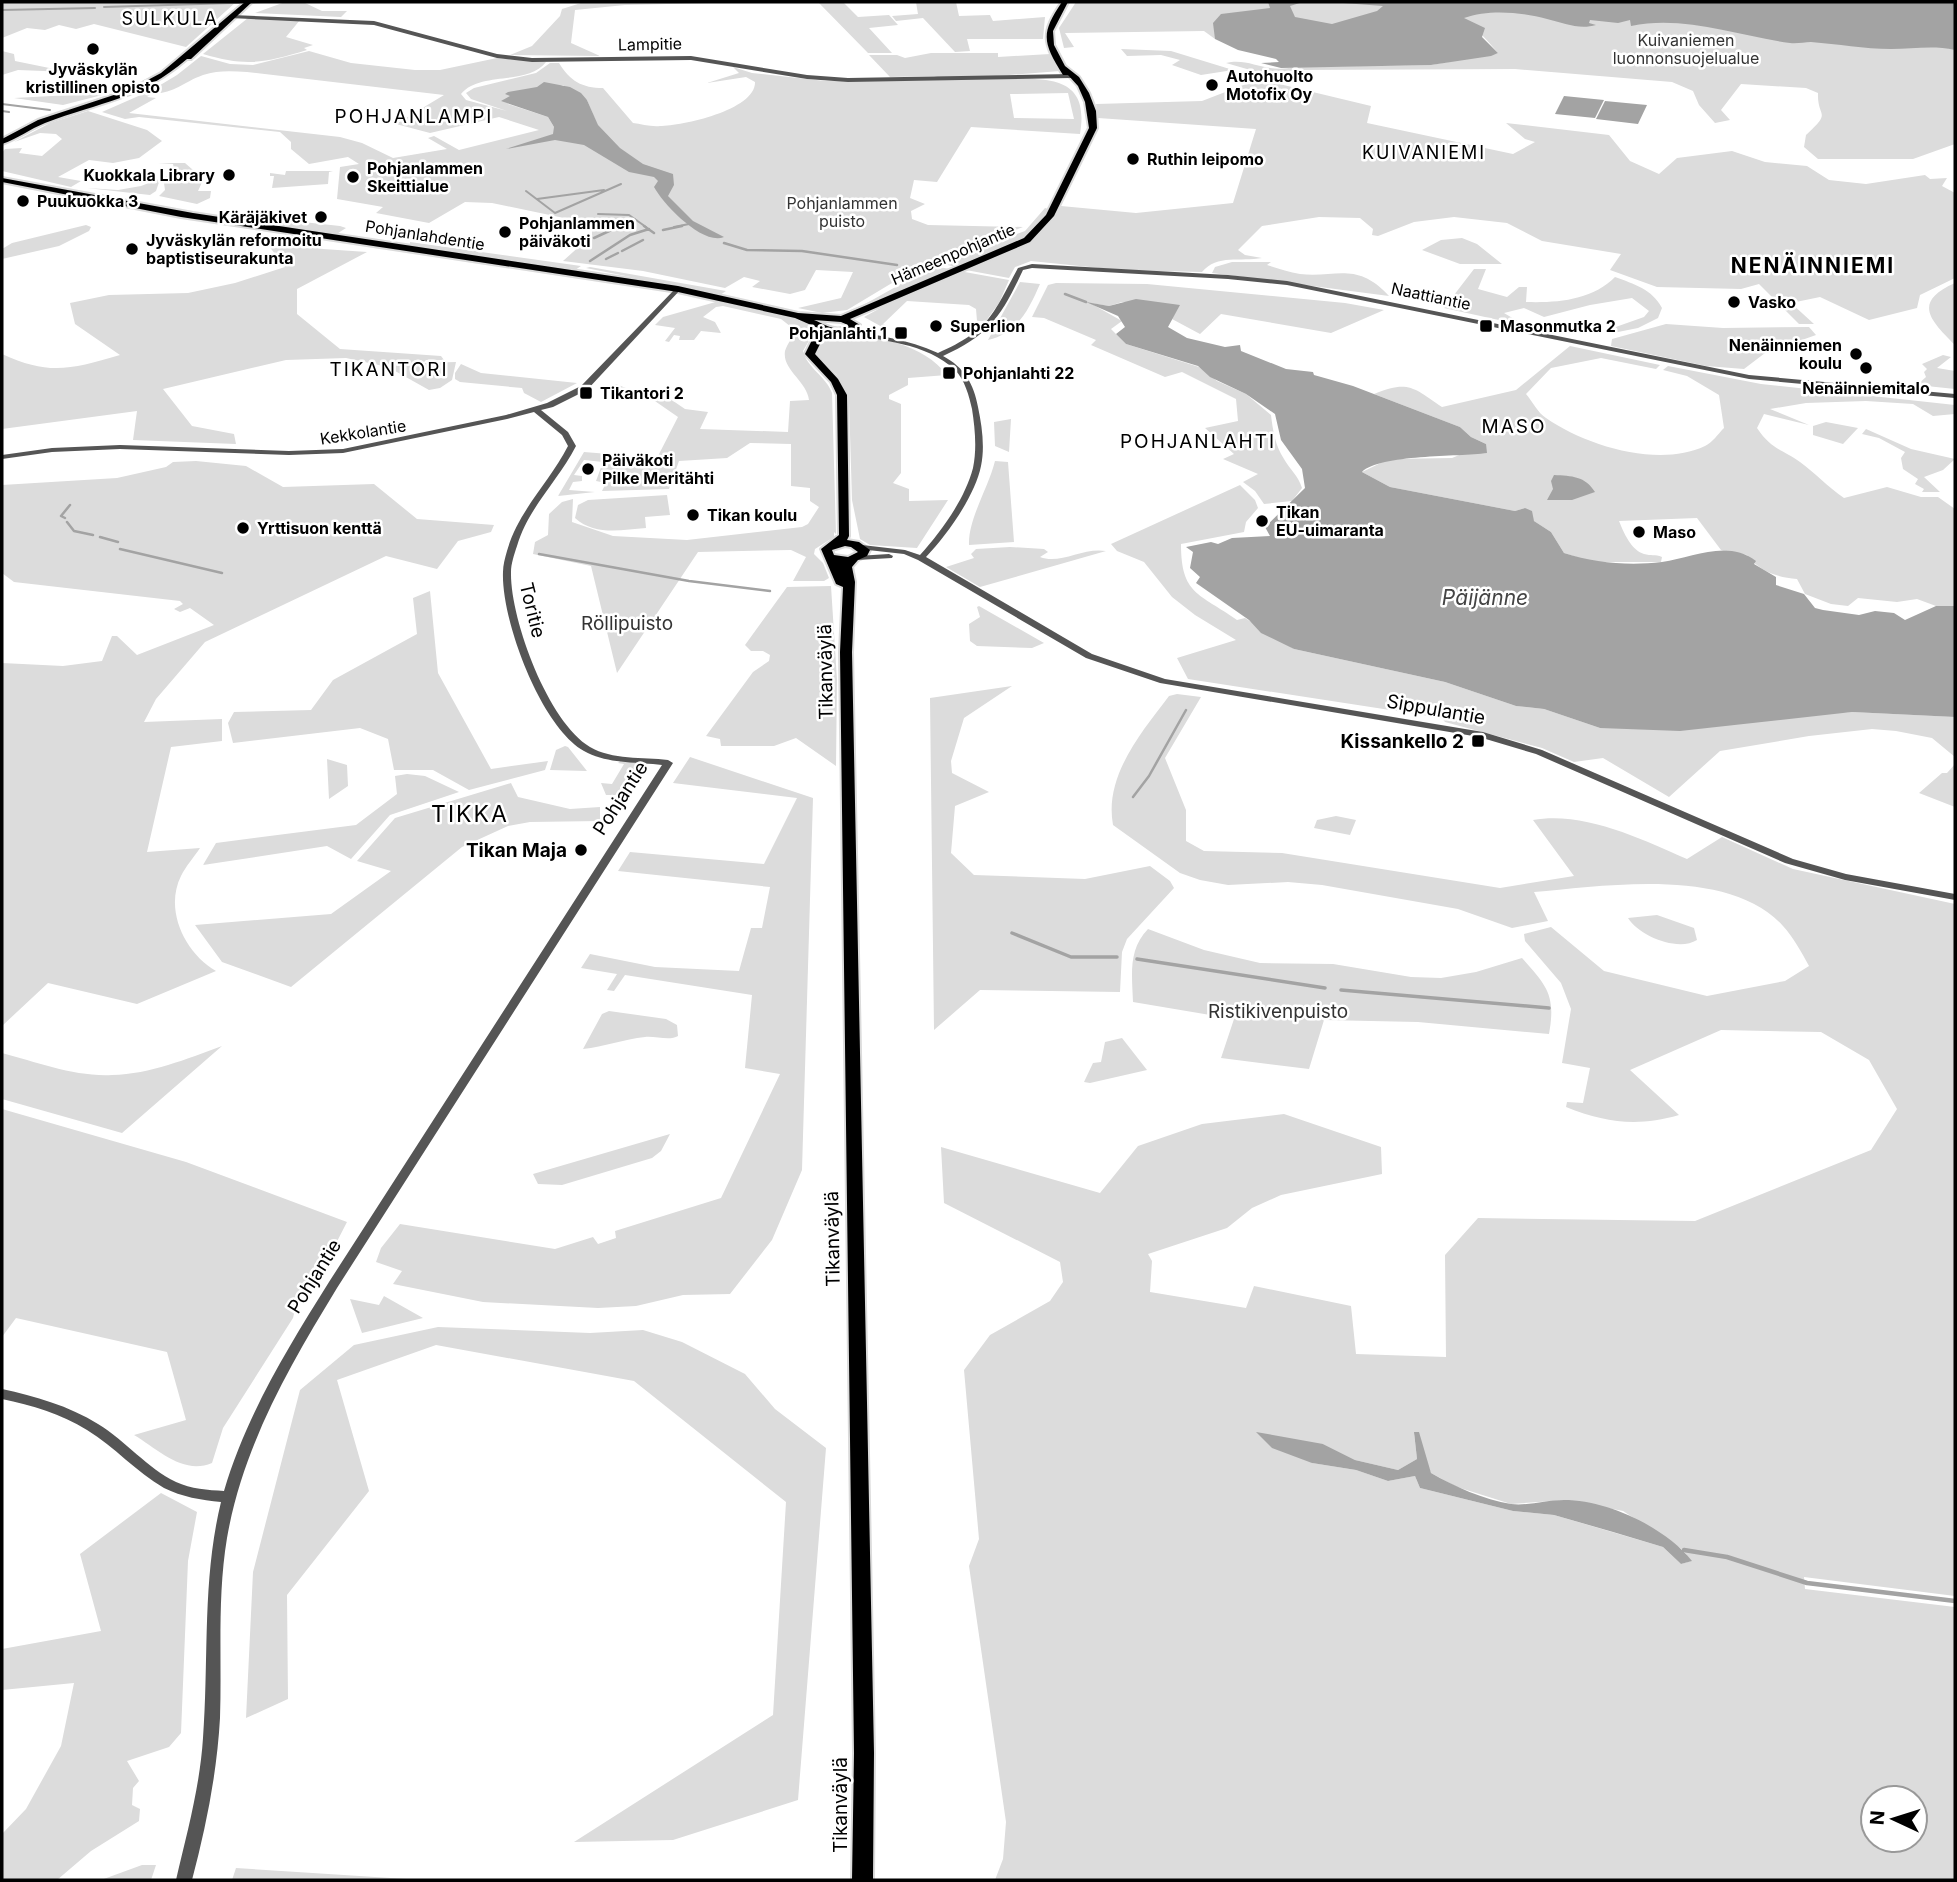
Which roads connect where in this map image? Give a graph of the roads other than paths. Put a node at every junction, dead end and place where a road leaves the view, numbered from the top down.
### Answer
1 (1065, 2) edge
2 (241, 9) edge
3 (1071, 76) junction
4 (2, 142) edge
5 (2, 180) edge
6 (673, 289) junction
7 (871, 306) junction
8 (798, 316) junction
9 (837, 319) junction
10 (855, 325) junction
11 (823, 327) junction
12 (842, 332) junction
13 (814, 341) junction
14 (930, 352) junction
15 (940, 355) junction
16 (1955, 396) edge
17 (536, 410) junction
18 (2, 457) edge
19 (845, 502) junction
20 (837, 543) junction
21 (857, 552) junction
22 (918, 557) junction
23 (831, 558) junction
24 (846, 596) junction
25 (668, 763) joint
26 (1955, 897) edge
27 (2, 1394) edge
28 (229, 1497) junction
29 (184, 1880) edge
30 (862, 1880) edge

1 - 3 main road, Hämeenpohjantie
2 - 3 street, Lampitie
2 - 4 main road
3 - 7 main road, Hämeenpohjantie
5 - 6 main road, Pohjanlahdentie
6 - 8 main road, Pohjanlahdentie
6 - 17 street, Kekkolantie
7 - 9 main road, Hämeenpohjantie
7 - 10 main road, Hämeenpohjantie
8 - 9 main road, Pohjanlahdentie
8 - 11 main road, Pohjanlahdentie
9 - 10 main road, Pohjanlahdentie
9 - 11 main road, Hämeenpohjantie
10 - 12 main road, Hämeenpohjantie
10 - 14 street
11 - 12 main road, Pohjanlahdentie
11 - 13 main road
12 - 13 main road
12 - 14 street
13 - 19 main road, Tikanväylä
14 - 15 street
15 - 16 street, Naattiantie
15 - 22 street
17 - 18 street, Kekkolantie
17 - 25 street, Toritie
19 - 20 main road, Tikanväylä
19 - 21 main road, Tikanväylä
20 - 21 main road
20 - 23 main road, Tikanväylä
21 - 22 street
21 - 23 main road
21 - 24 main road, Tikanväylä
22 - 26 street, Sippulantie
23 - 24 main road, Tikanväylä
24 - 30 main road, Tikanväylä
25 - 28 street, Pohjantie
27 - 28 street
28 - 29 street, Pohjantie

